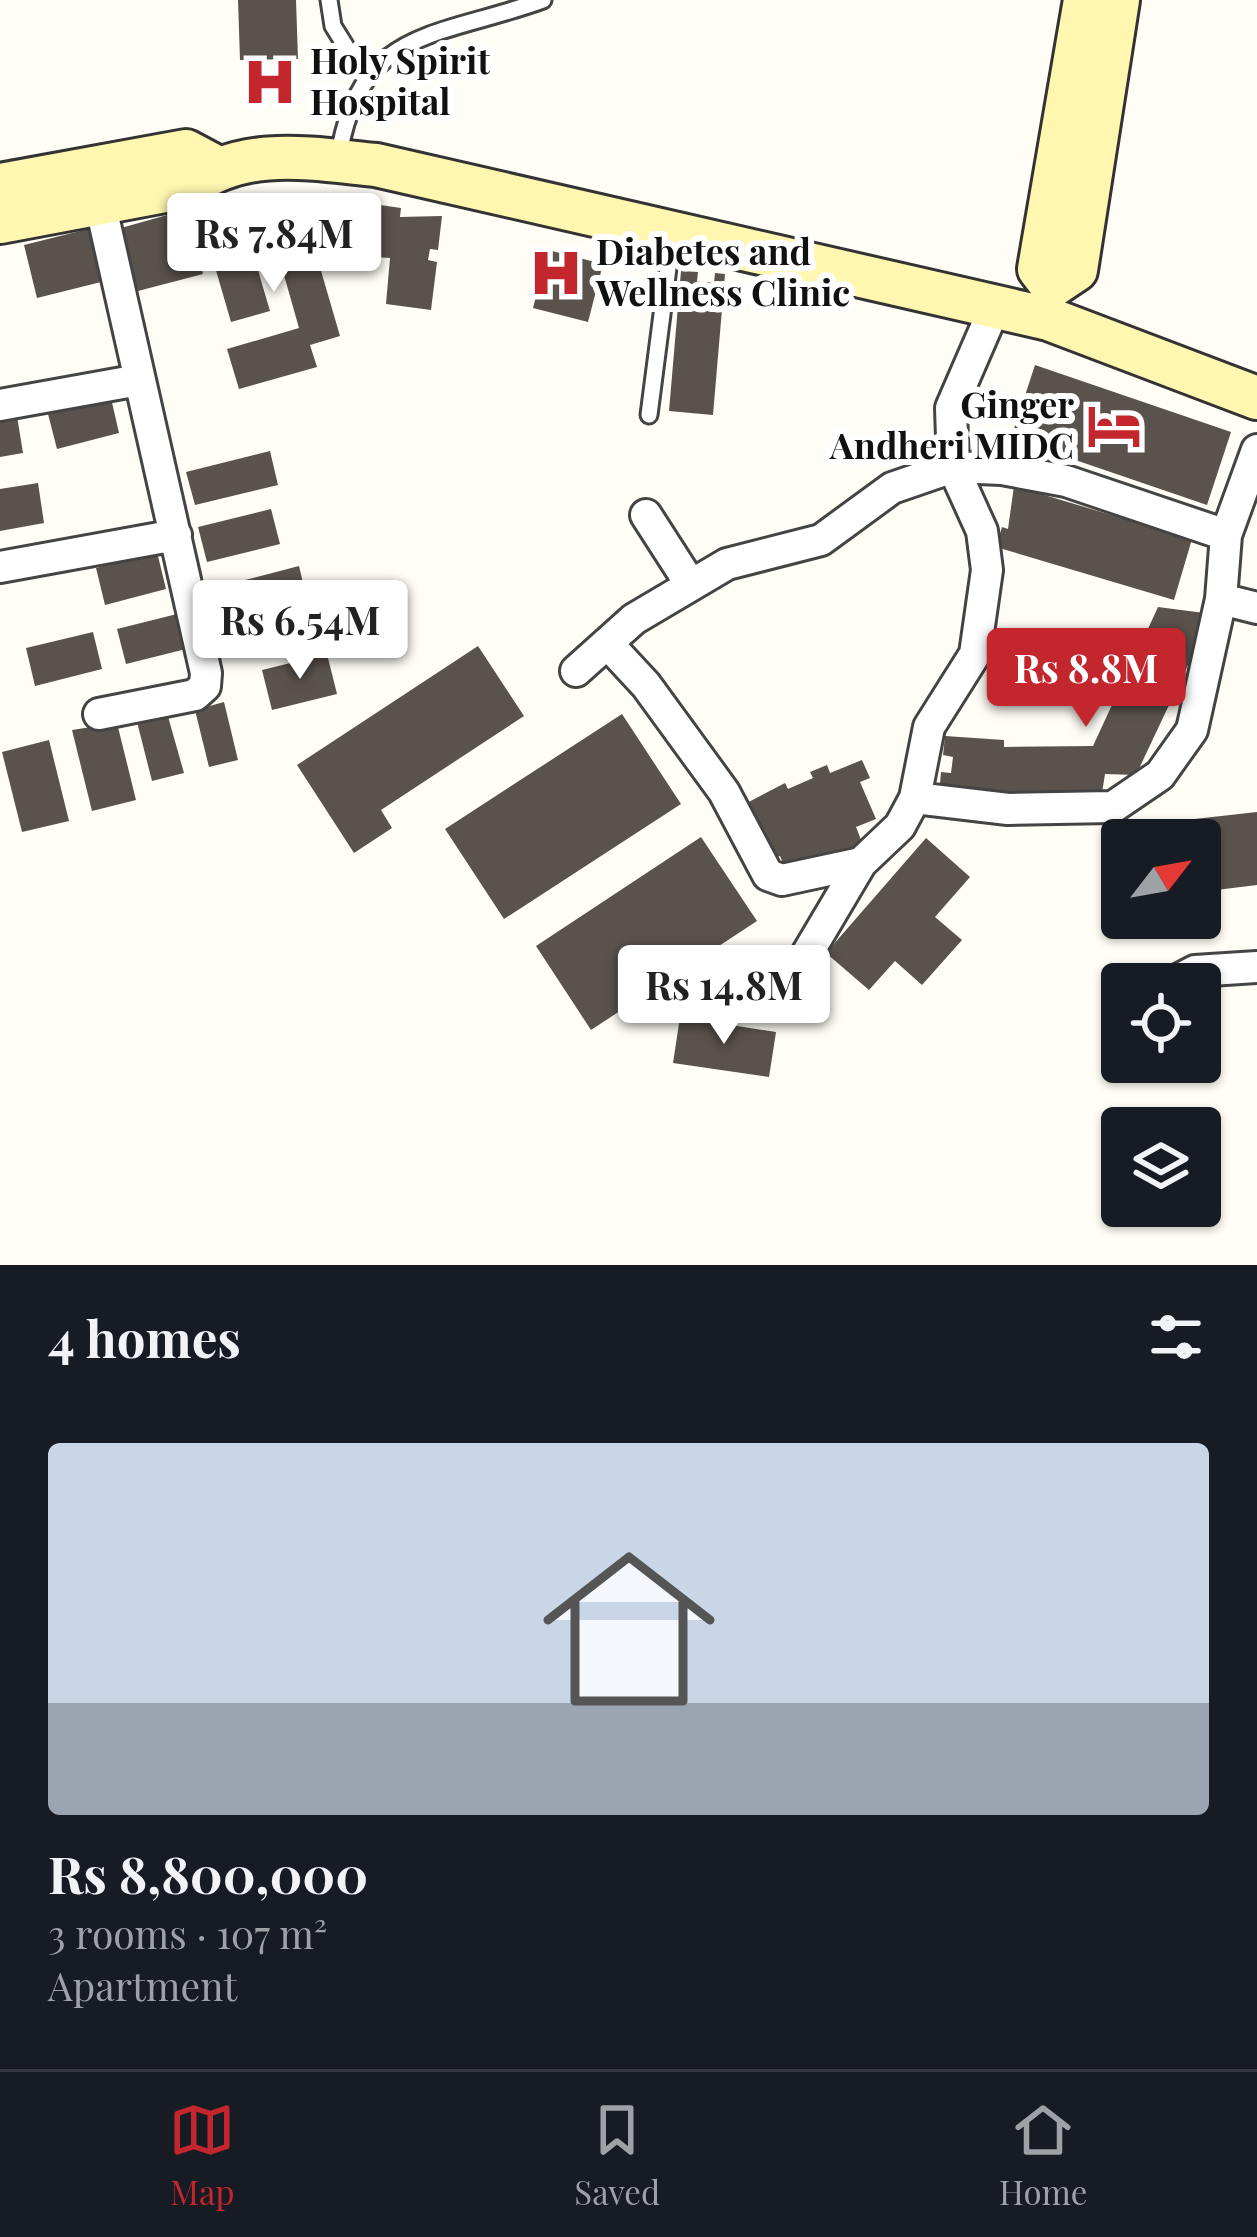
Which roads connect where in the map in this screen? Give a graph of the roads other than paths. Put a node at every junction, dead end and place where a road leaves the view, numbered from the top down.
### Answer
1 (329, 0) edge
2 (543, 0) edge
3 (1085, 0) edge
4 (1118, 0) edge
5 (364, 76) junction
6 (338, 161) junction
7 (0, 185) edge
8 (96, 187) junction
9 (0, 222) edge
10 (673, 234) junction
11 (1051, 303) junction
12 (994, 309) junction
13 (140, 380) junction
14 (1257, 398) edge
15 (0, 405) edge
16 (649, 415) dead end
17 (1257, 449) edge
18 (953, 467) junction
19 (646, 514) dead end
20 (1226, 535) junction
21 (176, 536) junction
22 (0, 567) edge
23 (691, 585) junction
24 (1221, 599) junction
25 (1257, 608) edge
26 (607, 643) junction
27 (576, 671) dead end
28 (99, 714) dead end
29 (915, 798) junction
30 (861, 862) junction
31 (1257, 967) edge
32 (1221, 969) edge
33 (781, 998) dead end

1 - 5 lane
2 - 5 lane
3 - 11 main road
4 - 11 main road
5 - 6 lane
6 - 8 main road
6 - 10 main road
7 - 8 main road
8 - 9 main road
8 - 13 street
10 - 12 main road
10 - 16 lane
11 - 12 main road
11 - 14 main road
12 - 18 street
13 - 15 street
13 - 21 street
17 - 20 street
18 - 20 street
18 - 23 street
18 - 29 street
19 - 23 street
20 - 24 street
21 - 22 street
21 - 28 street
23 - 26 street
24 - 25 street
24 - 29 street
26 - 27 street
26 - 30 street
29 - 30 street
30 - 33 street
31 - 32 street

